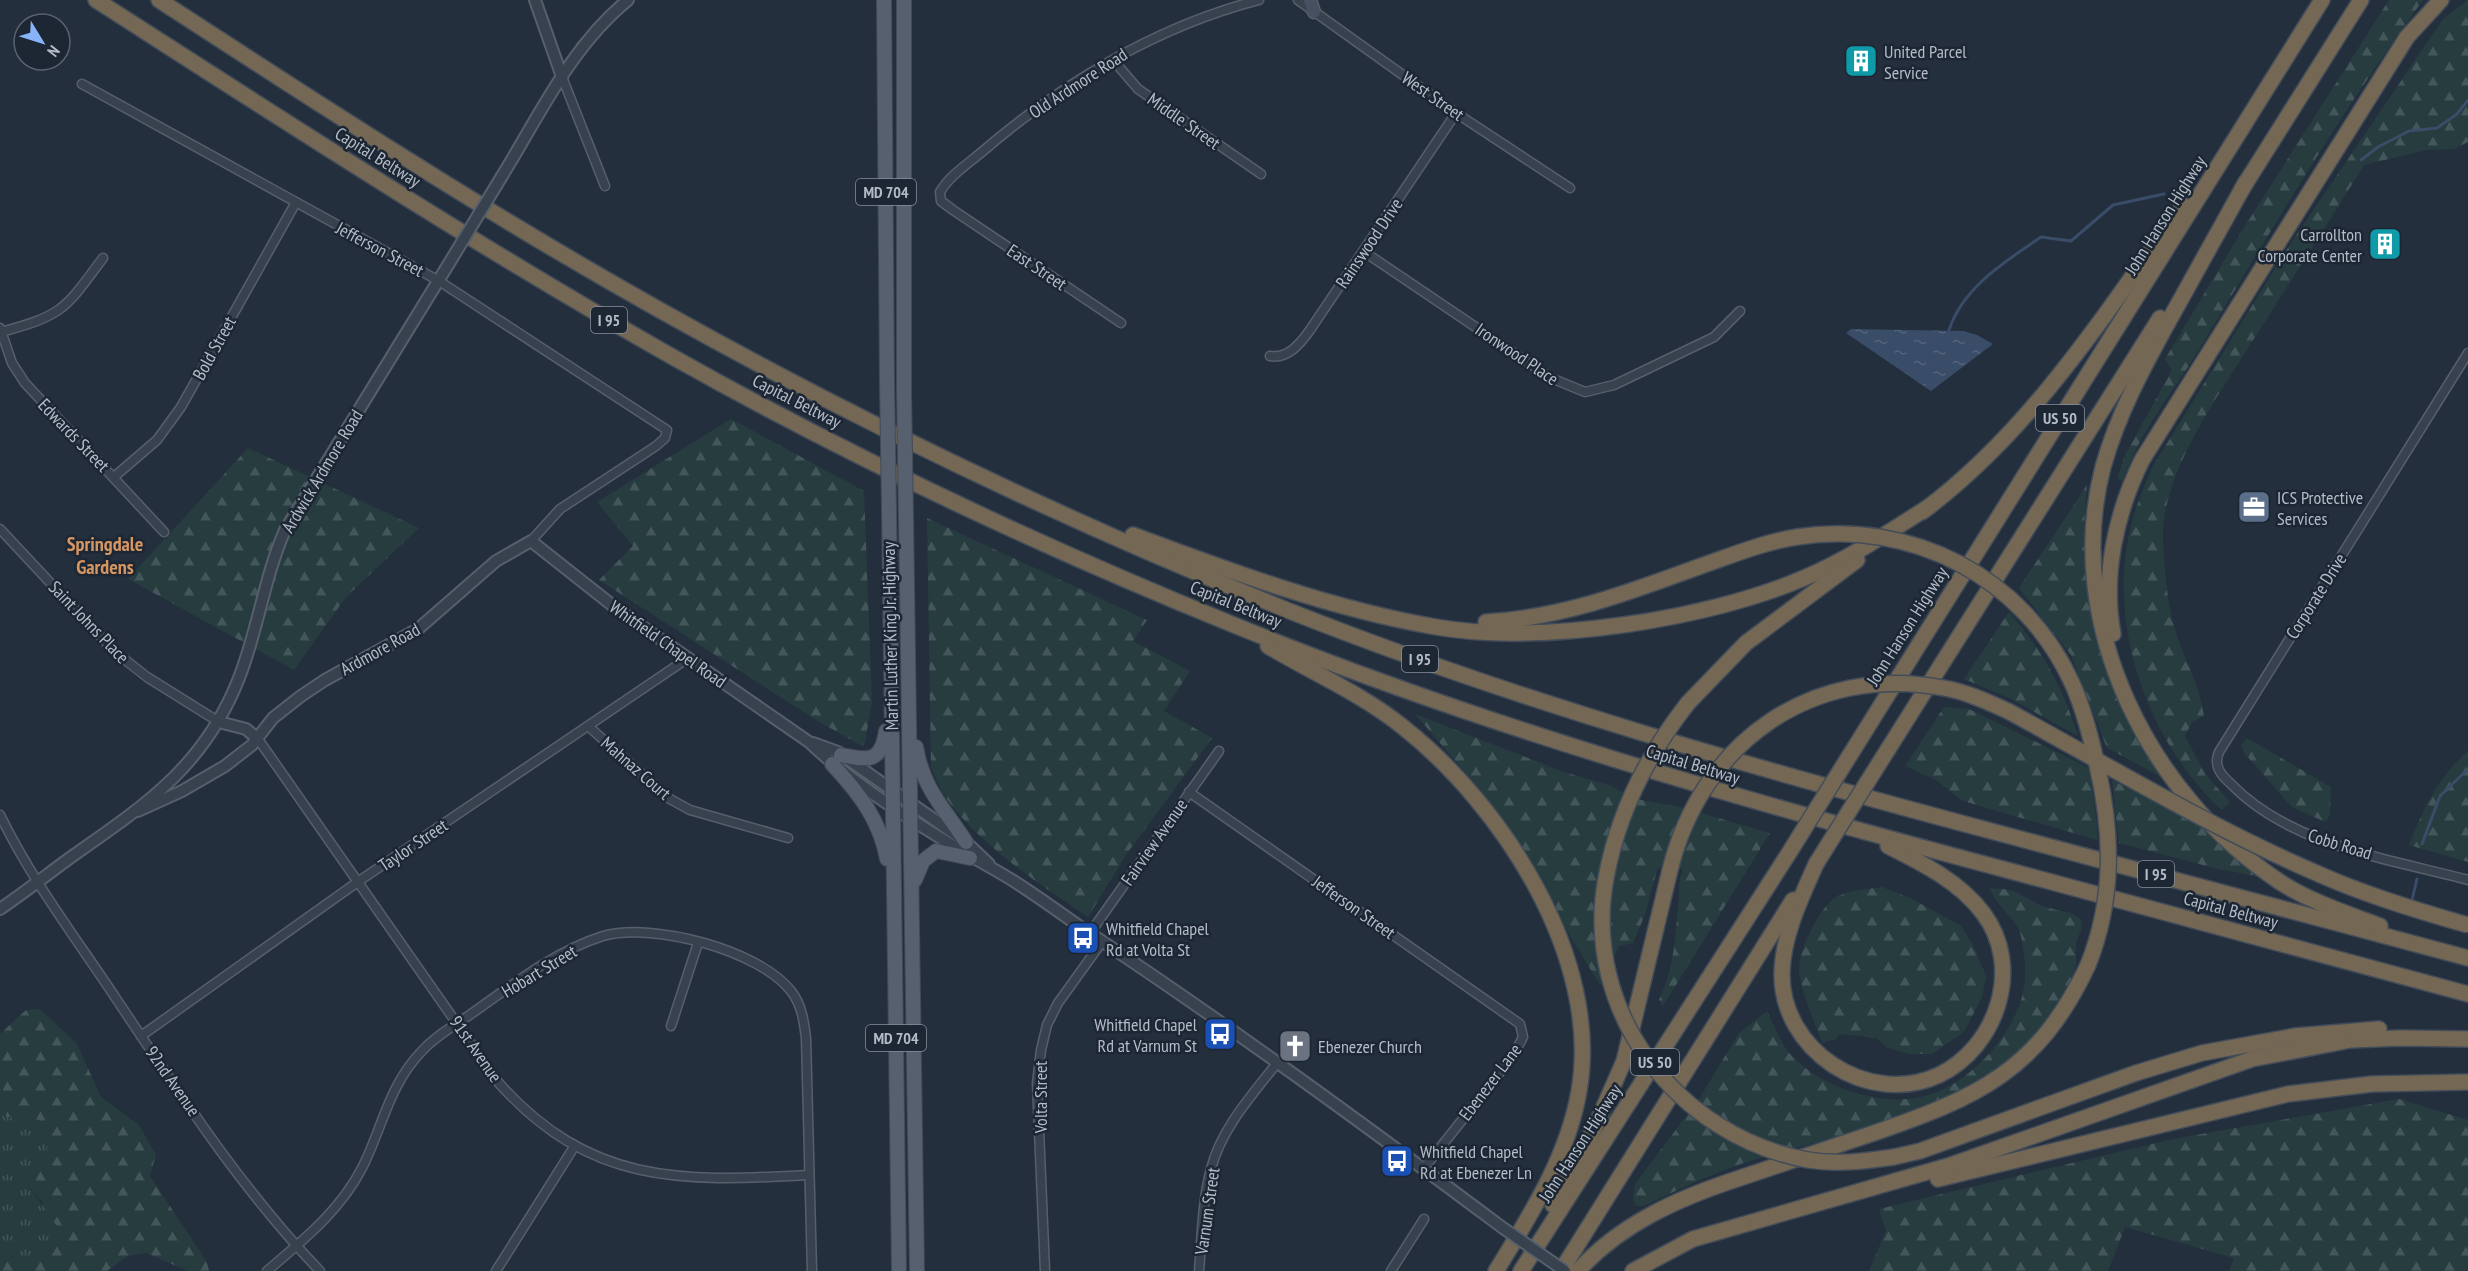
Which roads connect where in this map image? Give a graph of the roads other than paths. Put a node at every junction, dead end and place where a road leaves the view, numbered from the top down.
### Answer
1 (96, 0) edge
2 (159, 0) edge
3 (535, 0) edge
4 (628, 0) edge
5 (884, 0) edge
6 (904, 0) edge
7 (1259, 0) edge
8 (1298, 0) edge
9 (2322, 0) edge
10 (2361, 0) edge
11 (2441, 0) edge
12 (1312, 6) edge
13 (1114, 61) junction
14 (562, 77) junction
15 (2271, 82) junction
16 (82, 84) dead end
17 (1456, 113) junction
18 (1261, 174) dead end
19 (2246, 182) junction
20 (605, 186) dead end
21 (1570, 188) dead end
22 (295, 204) junction
23 (953, 210) joint
24 (1363, 251) junction
25 (103, 258) dead end
26 (439, 280) junction
27 (1740, 311) dead end
28 (1121, 323) dead end
29 (1, 330) edge
30 (2468, 352) edge
31 (1270, 356) dead end
32 (668, 430) joint
33 (114, 477) junction
34 (1010, 490) junction
35 (1930, 506) junction
36 (0, 529) edge
37 (164, 532) dead end
38 (531, 541) junction
39 (1371, 614) junction
40 (1237, 627) junction
41 (688, 658) junction
42 (2128, 698) junction
43 (891, 703) junction
44 (909, 705) junction
45 (219, 722) junction
46 (588, 726) junction
47 (258, 739) junction
48 (1219, 752) dead end
49 (837, 759) junction
50 (2226, 780) joint
51 (892, 790) junction
52 (1190, 792) junction
53 (910, 802) junction
54 (892, 805) junction
55 (138, 811) junction
56 (0, 815) edge
57 (910, 817) junction
58 (1847, 828) junction
59 (788, 838) dead end
60 (966, 842) junction
61 (970, 858) junction
62 (1816, 864) junction
63 (996, 871) junction
64 (2468, 880) edge
65 (359, 881) junction
66 (38, 882) junction
67 (912, 891) junction
68 (894, 902) junction
69 (0, 909) edge
70 (2468, 925) edge
71 (1090, 933) junction
72 (1102, 942) junction
73 (698, 943) junction
74 (2468, 957) edge
75 (2468, 994) edge
76 (1518, 1021) joint
77 (457, 1023) junction
78 (671, 1026) dead end
79 (2468, 1030) edge
80 (141, 1036) junction
81 (2468, 1039) edge
82 (1277, 1063) junction
83 (2468, 1082) edge
84 (574, 1147) junction
85 (1424, 1168) junction
86 (808, 1175) junction
87 (1768, 1217) junction
88 (1424, 1219) dead end
89 (296, 1247) junction
90 (267, 1271) edge
91 (320, 1271) edge
92 (496, 1271) edge
93 (813, 1271) edge
94 (899, 1271) edge
95 (917, 1271) edge
96 (1045, 1271) edge
97 (1199, 1271) edge
98 (1391, 1271) edge
99 (1496, 1271) edge
100 (1515, 1271) edge
101 (1521, 1271) edge
102 (1563, 1271) edge
103 (1578, 1271) edge
104 (1633, 1271) edge

1 - 40 highway, Capital Beltway / I 95
2 - 34 highway, Capital Beltway / I 95
3 - 14 street
4 - 14 street, Ardwick Ardmore Road
5 - 43 main road, Martin Luther King Jr. Highway / MD 704, bridge
6 - 44 main road, Martin Luther King Jr. Highway / MD 704, bridge
7 - 13 street, Old Ardmore Road
8 - 12 street, West Street
9 - 15 highway, John Hanson Highway / US 50
10 - 19 highway, US 50
11 - 42 highway
12 - 17 street, West Street
13 - 18 street, Middle Street
13 - 23 street, Old Ardmore Road
14 - 20 street
14 - 26 street, Ardwick Ardmore Road, bridge
15 - 35 highway
15 - 101 highway, John Hanson Highway / US 50, bridge
16 - 22 street, Jefferson Street
17 - 21 street, West Street
17 - 24 street, Rainswood Drive
19 - 42 highway
19 - 62 highway, US 50, bridge
22 - 26 street, Jefferson Street
22 - 33 street, Bold Street
23 - 28 street, East Street
24 - 27 street, Ironwood Place
24 - 31 street, Rainswood Drive
25 - 29 street
26 - 32 street, Jefferson Street
26 - 45 street, Ardwick Ardmore Road
29 - 33 street, Edwards Street
30 - 50 street, Corporate Drive
32 - 38 street, Ardmore Road
33 - 37 street, Edwards Street
34 - 39 highway
34 - 74 highway, Capital Beltway / I 95
35 - 39 highway
35 - 79 highway, bridge
36 - 45 street, Saint Johns Place
38 - 41 street, Whitfield Chapel Road
38 - 47 street, Ardmore Road
39 - 103 highway, bridge
40 - 58 highway, Capital Beltway / I 95
40 - 99 highway
41 - 46 street, Taylor Street
41 - 49 street, Whitfield Chapel Road
42 - 74 highway
43 - 49 main road
43 - 51 main road, Martin Luther King Jr. Highway / MD 704
44 - 53 main road, Martin Luther King Jr. Highway / MD 704
44 - 60 main road
45 - 47 street
45 - 55 street, Ardwick Ardmore Road
46 - 59 street, Mahnaz Court
46 - 65 street, Taylor Street
47 - 55 street, Ardmore Road
47 - 65 street, 91st Avenue
48 - 52 street, Fairview Avenue
49 - 51 street, Whitfield Chapel Road
49 - 54 street, Whitfield Chapel Road
49 - 68 main road
50 - 64 street, Cobb Road
51 - 53 street, Whitfield Chapel Road
51 - 54 main road, Martin Luther King Jr. Highway / MD 704
52 - 71 street, Fairview Avenue
52 - 76 street, Jefferson Street
53 - 57 main road, Martin Luther King Jr. Highway / MD 704
53 - 60 street, Whitfield Chapel Road
54 - 57 street, Whitfield Chapel Road
54 - 68 main road, Martin Luther King Jr. Highway / MD 704
55 - 66 street, Ardwick Ardmore Road
56 - 66 street, 92nd Avenue
57 - 61 street, Whitfield Chapel Road
57 - 67 main road, Martin Luther King Jr. Highway / MD 704
58 - 62 highway
58 - 75 highway, Capital Beltway / I 95
60 - 63 street, Whitfield Chapel Road
61 - 63 street, Whitfield Chapel Road
61 - 67 main road
62 - 102 highway, US 50
63 - 71 street, Whitfield Chapel Road
65 - 77 street, 91st Avenue
65 - 80 street, Taylor Street
66 - 69 street, Ardwick Ardmore Road
66 - 80 street, 92nd Avenue
67 - 95 main road, Martin Luther King Jr. Highway / MD 704
68 - 94 main road, Martin Luther King Jr. Highway / MD 704
70 - 100 highway, bridge
71 - 72 street, Whitfield Chapel Road
72 - 82 street, Whitfield Chapel Road
72 - 96 street, Volta Street
73 - 77 street, Hobart Street
73 - 78 street
73 - 86 street, Hobart Street
76 - 85 street, Ebenezer Lane
77 - 84 street, 91st Avenue
77 - 89 street, Hobart Street
80 - 89 street, 92nd Avenue
81 - 87 highway
82 - 85 street, Whitfield Chapel Road
82 - 97 street, Varnum Street
83 - 87 highway
84 - 86 street, 91st Avenue
84 - 92 street
85 - 102 street, Whitfield Chapel Road, bridge
86 - 93 street, Hobart Street
87 - 104 highway
88 - 98 street
89 - 90 street, Hobart Street
89 - 91 street, 92nd Avenue

